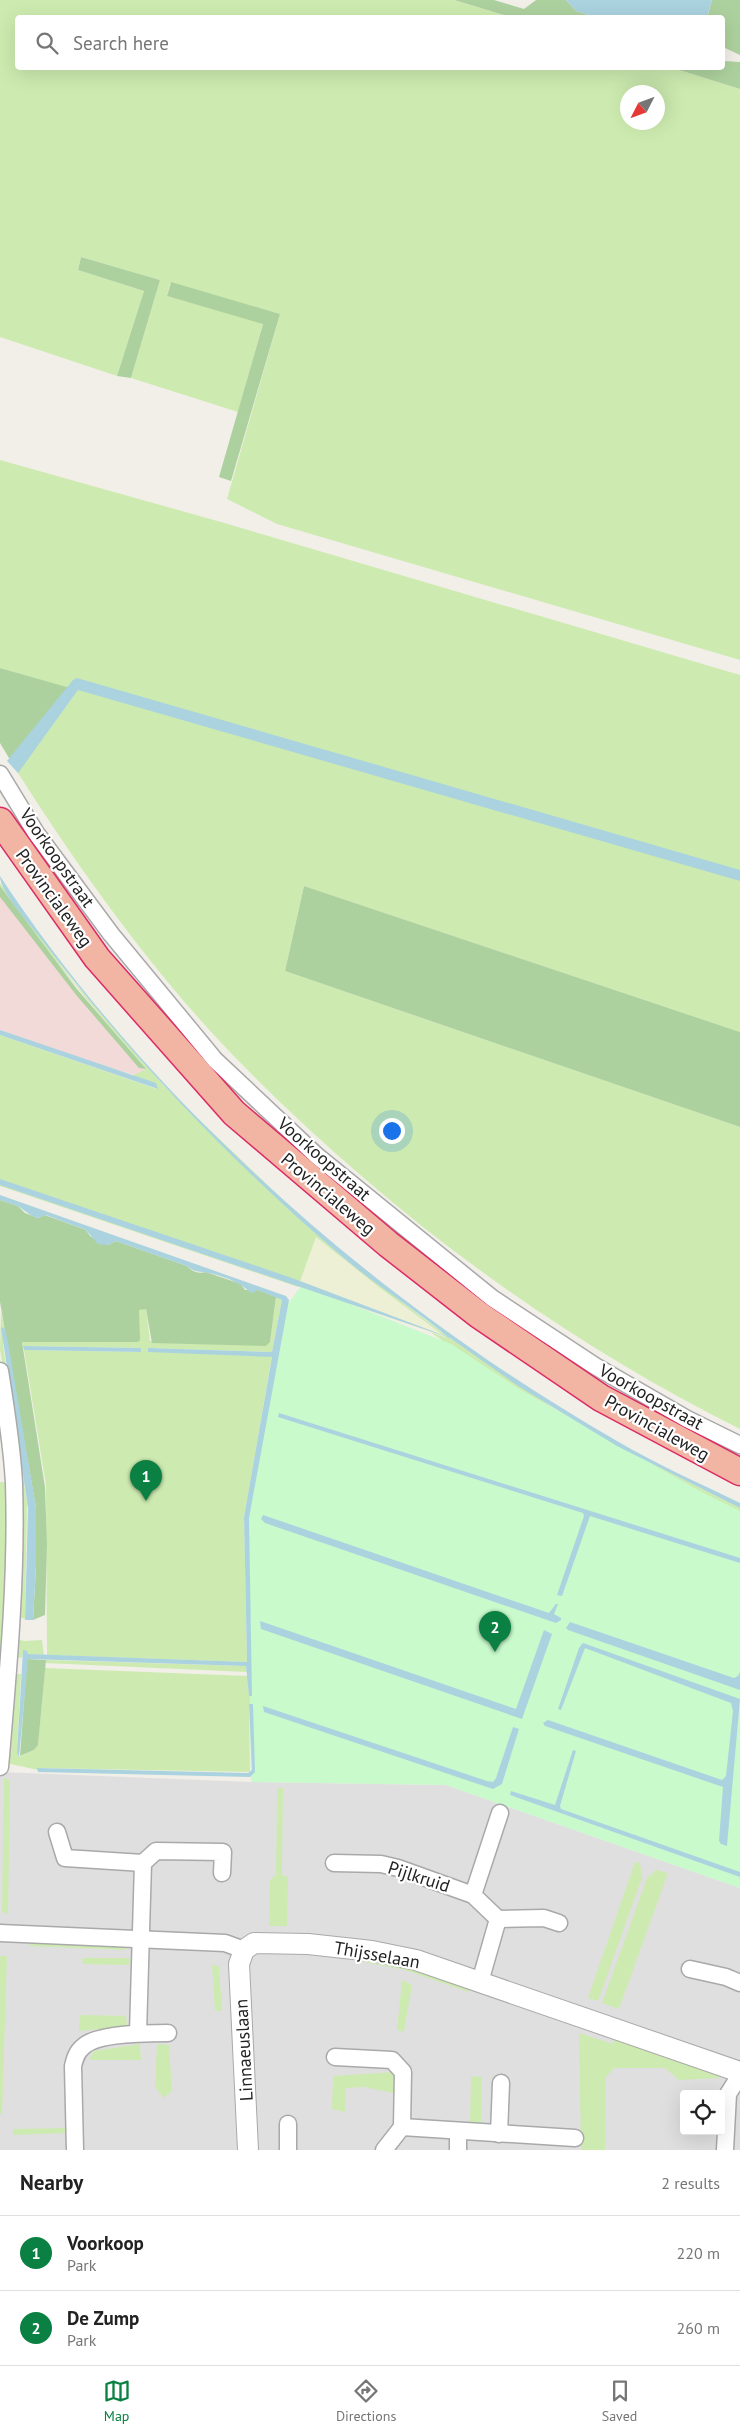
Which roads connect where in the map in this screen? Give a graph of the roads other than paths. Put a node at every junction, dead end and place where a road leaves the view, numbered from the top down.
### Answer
1 (0, 774) edge
2 (0, 821) edge
3 (0, 1370) edge
4 (740, 1445) edge
5 (740, 1472) edge
6 (0, 1767) edge
7 (500, 1813) dead end
8 (57, 1832) dead end
9 (143, 1863) junction
10 (334, 1863) dead end
11 (222, 1873) dead end
12 (473, 1895) junction
13 (498, 1920) junction
14 (559, 1923) dead end
15 (0, 1933) edge
16 (141, 1939) junction
17 (244, 1950) junction
18 (690, 1969) dead end
19 (480, 1982) junction
20 (740, 1983) edge
21 (138, 2033) junction
22 (168, 2033) dead end
23 (335, 2057) dead end
24 (740, 2071) edge
25 (501, 2083) dead end
26 (288, 2124) dead end
27 (402, 2127) junction
28 (458, 2132) junction
29 (499, 2134) junction
30 (575, 2138) dead end
31 (74, 2150) edge
32 (248, 2150) edge
33 (288, 2150) edge
34 (384, 2150) edge
35 (458, 2150) edge
36 (725, 2150) edge

1 - 4 street, Voorkoopstraat
2 - 5 highway, Provincialeweg
3 - 6 street
7 - 12 street, Pijlkruid
8 - 9 street
9 - 11 street
9 - 16 street
10 - 12 street, Pijlkruid
12 - 13 street, Pijlkruid
13 - 14 street
13 - 19 street
15 - 16 street
16 - 17 street
16 - 21 street
17 - 19 street, Thijsselaan
17 - 32 street, Linnaeuslaan
18 - 20 street
19 - 24 street, Thijsselaan
21 - 22 street
21 - 31 street
23 - 27 street
24 - 36 street
25 - 29 street
26 - 33 street
27 - 28 street
27 - 34 street
28 - 29 street
28 - 35 street
29 - 30 street

